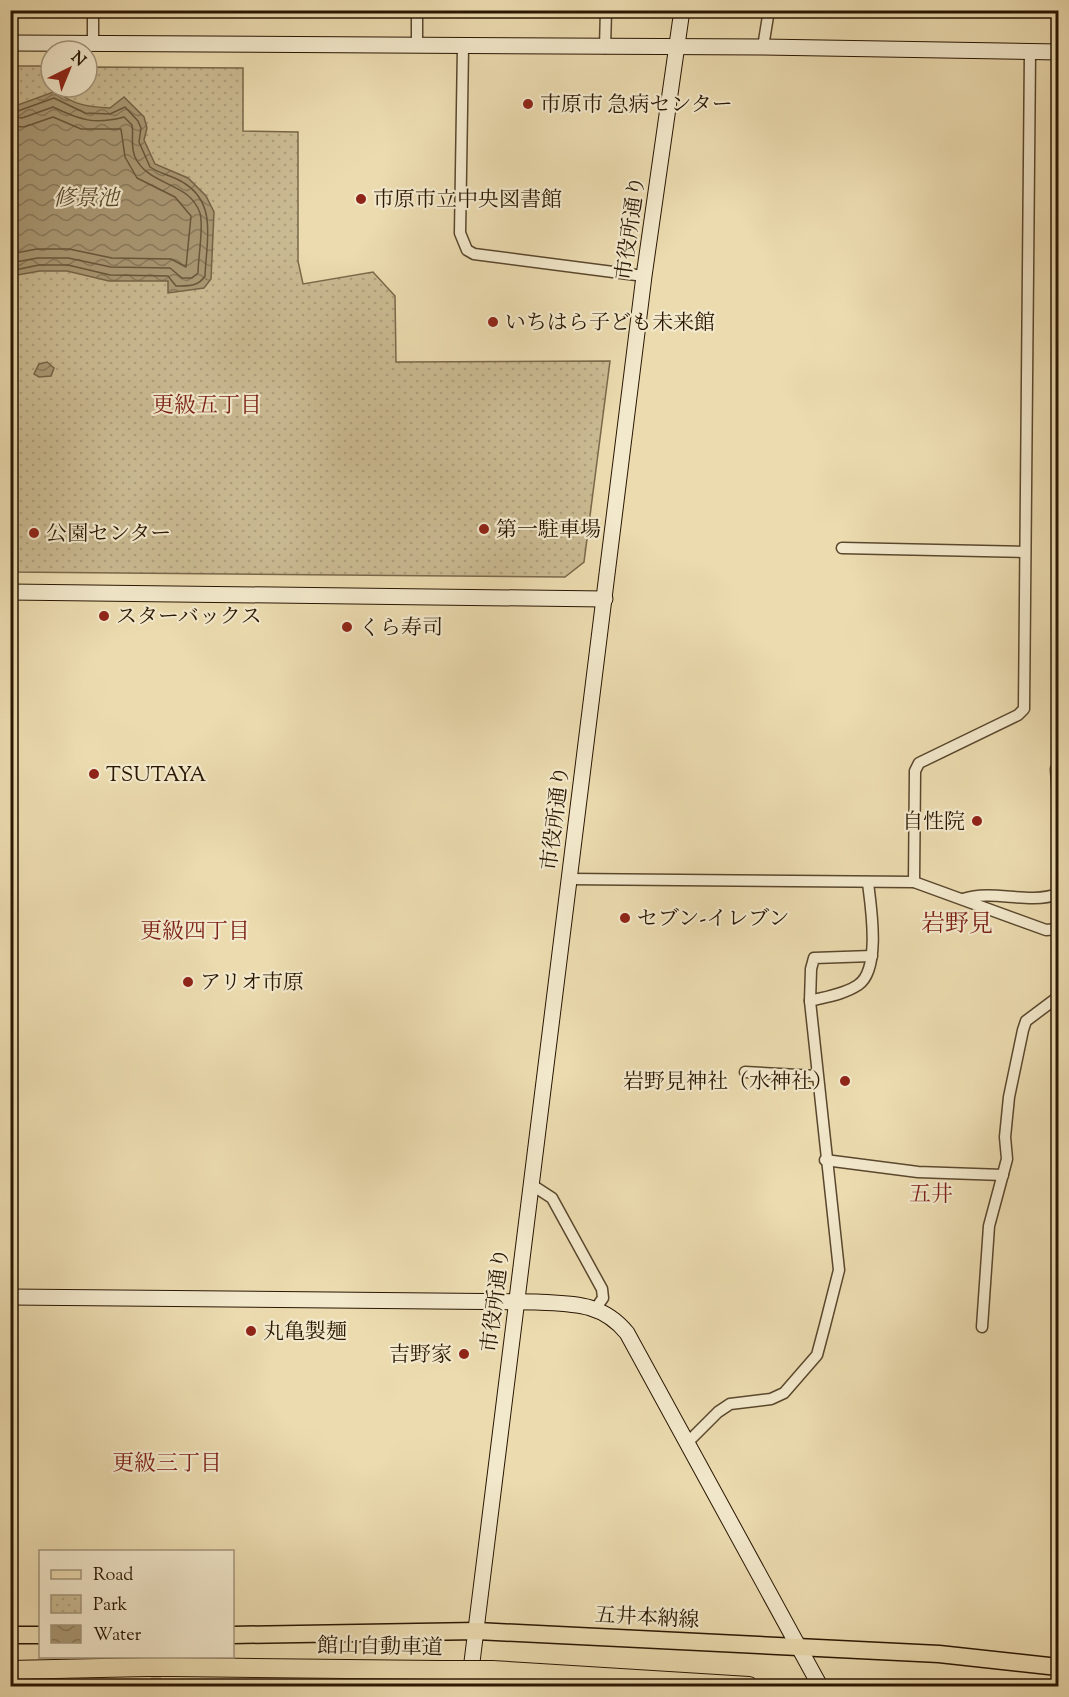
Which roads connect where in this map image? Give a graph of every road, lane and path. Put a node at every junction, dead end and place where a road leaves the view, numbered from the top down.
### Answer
1 (93, 10) edge
2 (417, 10) edge
3 (606, 10) edge
4 (682, 10) edge
5 (769, 10) edge
6 (93, 39) edge
7 (10, 43) edge
8 (39, 43) edge
9 (99, 43) edge
10 (417, 45) junction
11 (463, 47) junction
12 (763, 47) junction
13 (605, 48) junction
14 (677, 48) junction
15 (1030, 52) junction
16 (1059, 52) edge
17 (645, 276) junction
18 (842, 548) dead end
19 (1025, 552) junction
20 (10, 592) edge
21 (605, 599) junction
22 (1056, 769) dead end
23 (1059, 798) edge
24 (568, 879) junction
25 (914, 882) junction
26 (868, 883) junction
27 (1059, 894) edge
28 (963, 899) junction
29 (1059, 929) edge
30 (872, 956) junction
31 (1059, 997) edge
32 (810, 1001) junction
33 (745, 1072) dead end
34 (817, 1076) junction
35 (825, 1161) junction
36 (1003, 1175) junction
37 (532, 1185) junction
38 (10, 1297) edge
39 (516, 1302) junction
40 (596, 1308) junction
41 (982, 1327) dead end
42 (688, 1442) junction
43 (477, 1631) junction
44 (10, 1635) edge
45 (39, 1635) edge
46 (234, 1635) edge
47 (800, 1647) junction
48 (1059, 1666) edge
49 (10, 1670) edge
50 (469, 1686) edge
51 (749, 1686) edge
52 (820, 1686) edge

1 - 6 street
2 - 10 street
3 - 13 street
4 - 14 street, 市役所通り
5 - 12 street
7 - 8 street
9 - 10 street
10 - 11 street
11 - 13 street
11 - 17 street
12 - 14 street
12 - 15 street
13 - 14 street
14 - 17 street, 市役所通り
15 - 16 street
15 - 19 street
17 - 21 street, 市役所通り
18 - 19 street
19 - 25 street
20 - 21 street
21 - 24 street, 市役所通り
22 - 23 street
24 - 26 street
24 - 37 street, 市役所通り
25 - 26 street
25 - 28 street
26 - 30 street
27 - 28 street
28 - 29 street
30 - 32 street
30 - 32 street
31 - 36 street
32 - 34 street
33 - 34 street
34 - 35 street
35 - 36 street
35 - 42 street
36 - 41 street
37 - 39 street, 市役所通り
37 - 40 street
38 - 39 street
39 - 40 street
39 - 43 street, 市役所通り
40 - 42 street
42 - 47 street
43 - 46 main road, 五井本納線
43 - 47 main road, 五井本納線
43 - 50 street, 市役所通り
44 - 45 main road
47 - 48 main road, 五井本納線
47 - 52 street
49 - 51 highway, 館山自動車道, bridge

